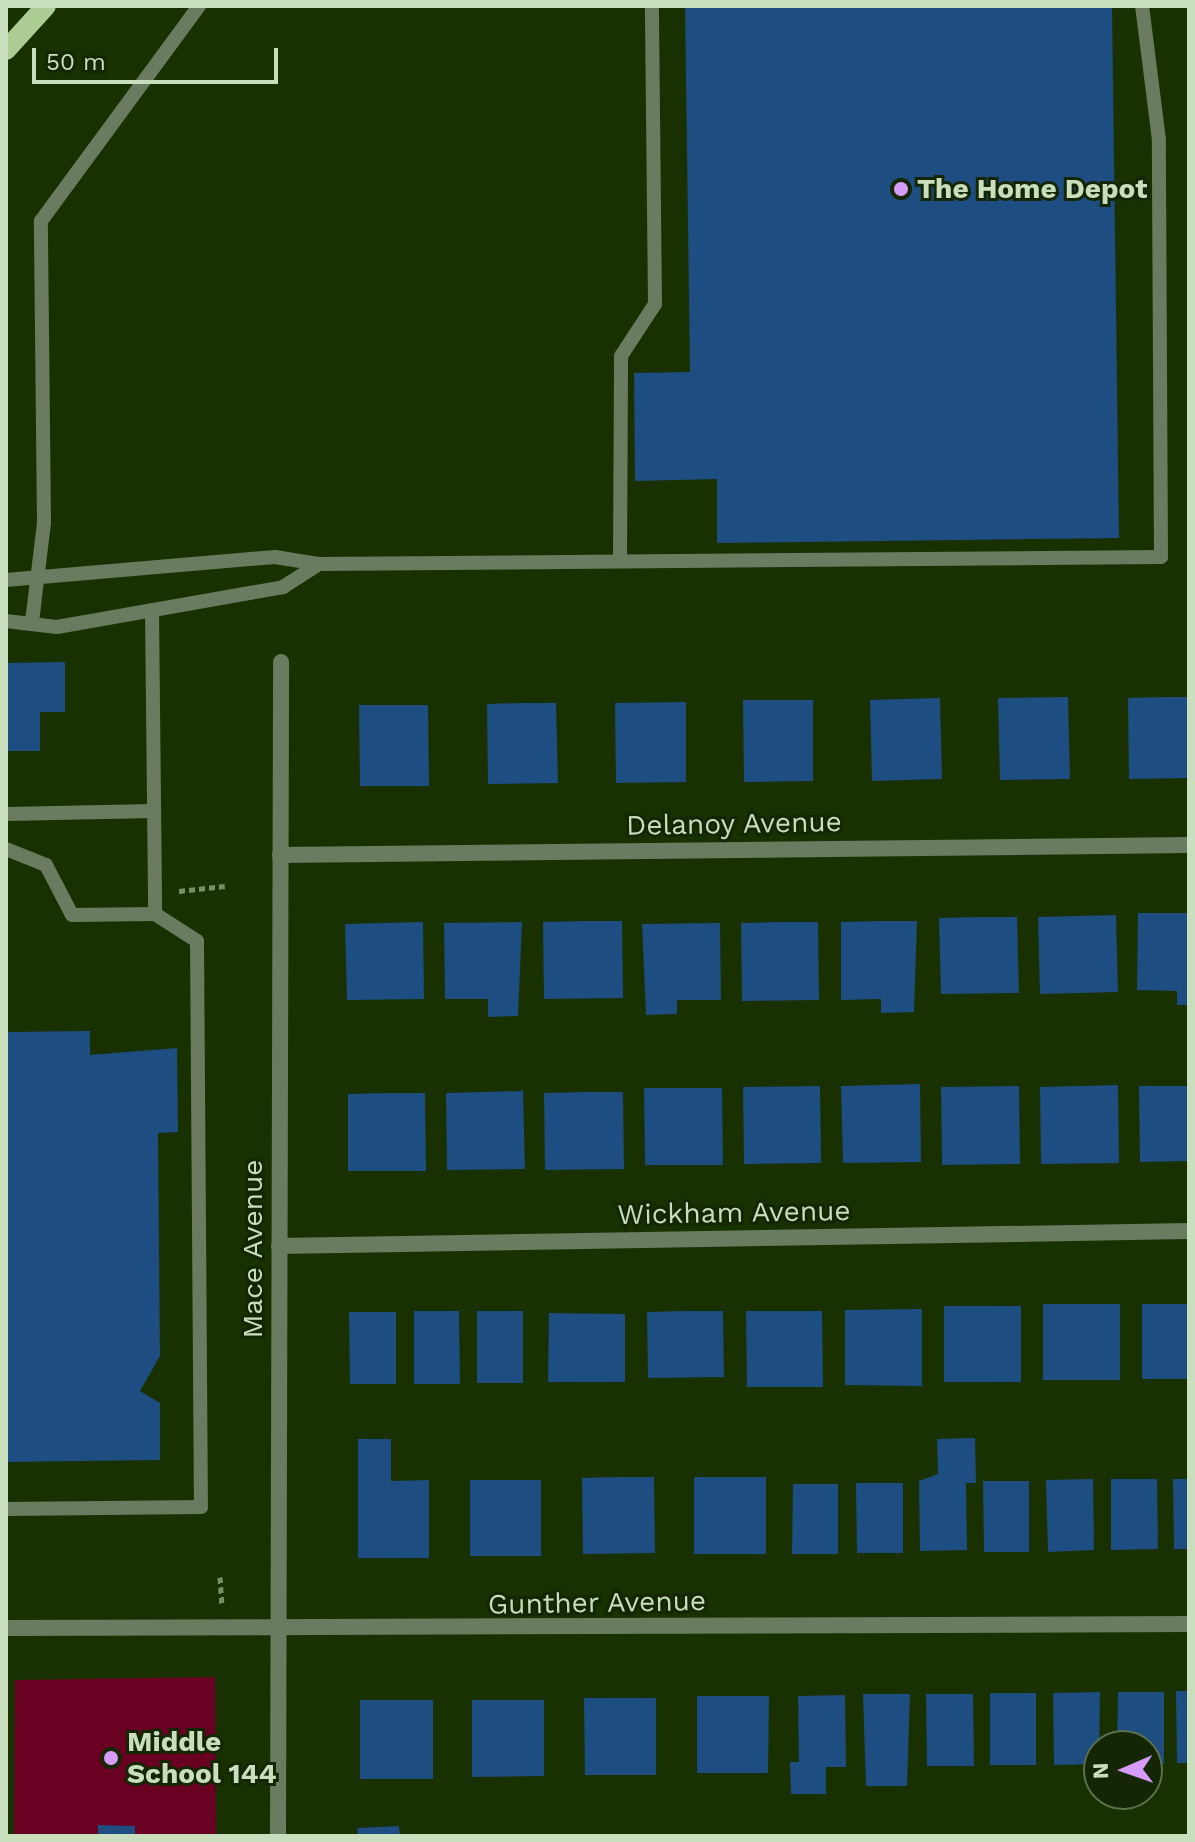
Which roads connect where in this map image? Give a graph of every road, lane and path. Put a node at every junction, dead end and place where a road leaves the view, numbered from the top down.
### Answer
1 (46, 6) edge
2 (199, 6) edge
3 (652, 6) edge
4 (1142, 6) edge
5 (6, 50) edge
6 (620, 561) junction
7 (319, 564) junction
8 (6, 580) edge
9 (35, 580) junction
10 (152, 610) junction
11 (6, 621) edge
12 (32, 622) junction
13 (281, 662) dead end
14 (154, 811) junction
15 (6, 814) edge
16 (1189, 845) edge
17 (6, 849) edge
18 (280, 855) junction
19 (225, 886) dead end
20 (155, 914) junction
21 (1189, 1231) edge
22 (279, 1246) junction
23 (6, 1509) edge
24 (220, 1577) dead end
25 (222, 1604) dead end
26 (1189, 1624) edge
27 (6, 1628) edge
28 (279, 1629) junction
29 (278, 1836) edge

1 - 5 main road
2 - 9 lane
3 - 6 lane
4 - 6 lane
6 - 7 lane
7 - 9 lane
7 - 10 lane
8 - 9 lane
9 - 12 lane
10 - 12 lane
10 - 14 lane
11 - 12 lane
13 - 18 street, Mace Avenue
14 - 15 lane
14 - 20 lane
16 - 18 street, Delanoy Avenue
17 - 20 lane
18 - 22 street, Mace Avenue
19 - 20 path
20 - 23 lane
21 - 22 street, Wickham Avenue
22 - 28 street, Mace Avenue
24 - 25 path
26 - 28 street, Gunther Avenue
27 - 28 street, Gunther Avenue
28 - 29 street, Mace Avenue

